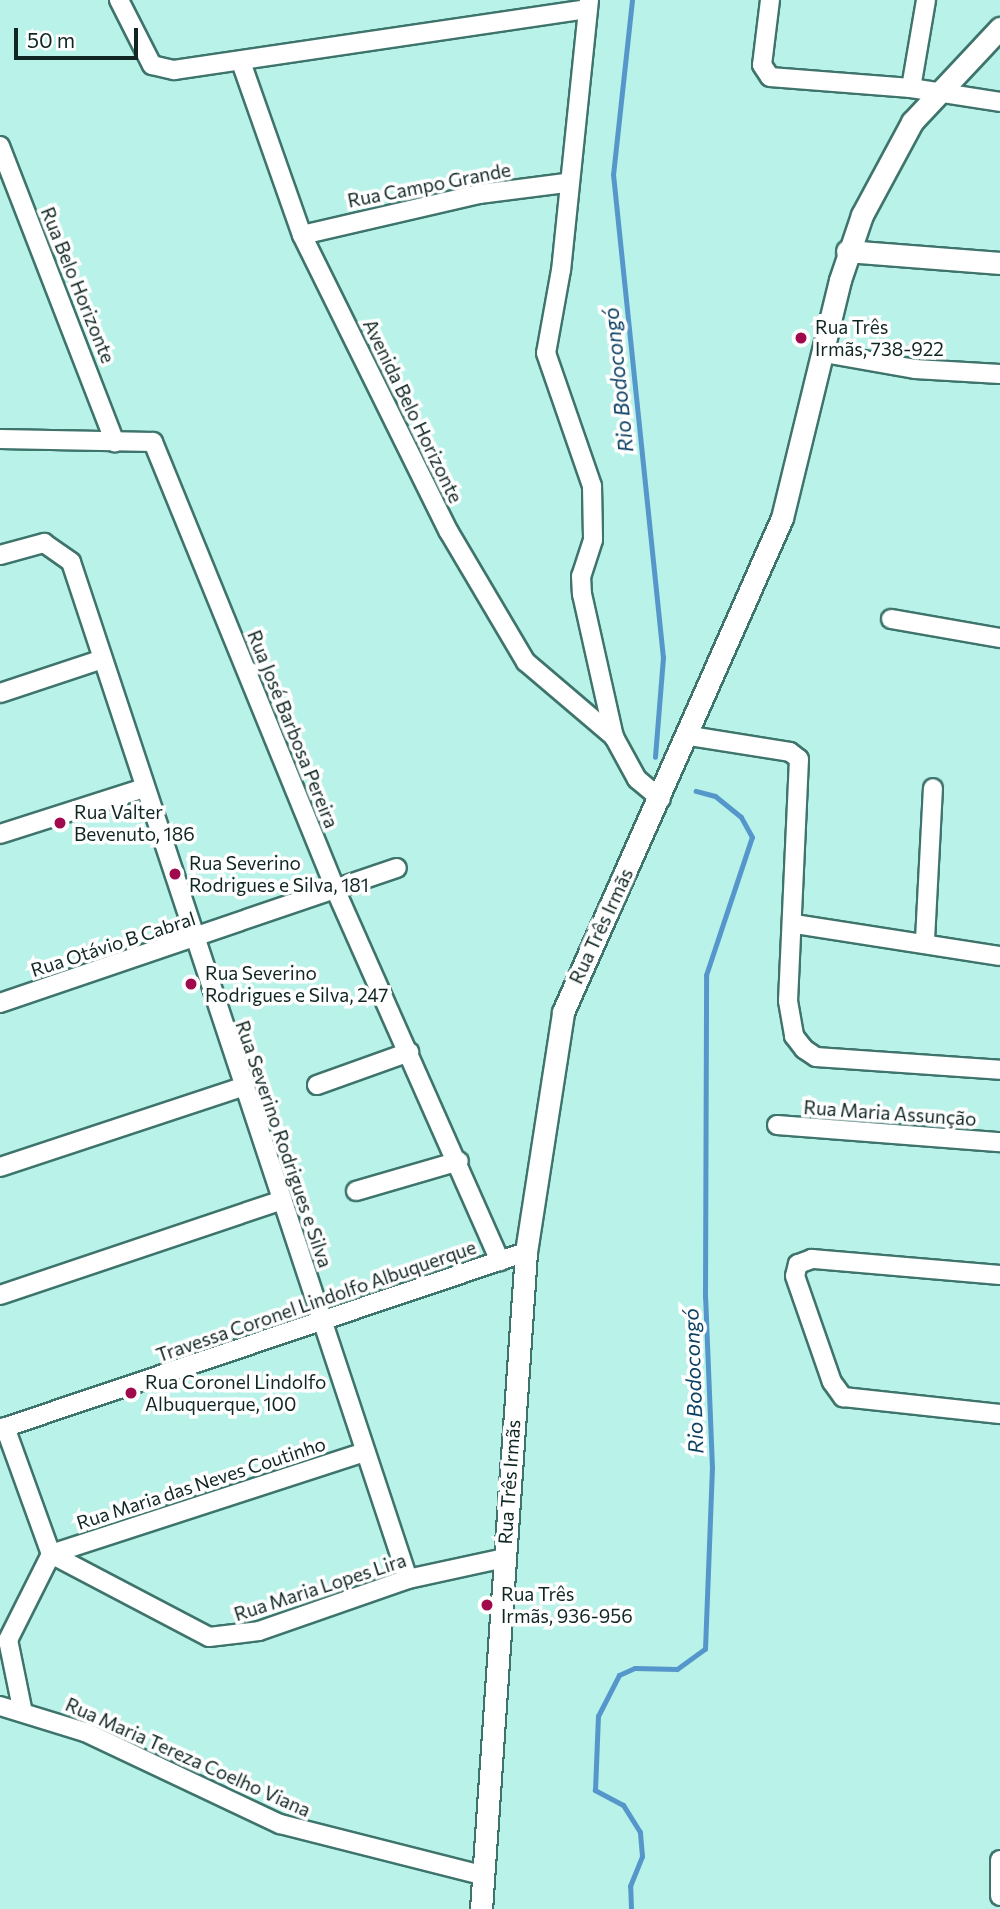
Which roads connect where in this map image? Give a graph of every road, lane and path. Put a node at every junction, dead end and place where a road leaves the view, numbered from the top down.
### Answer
1 (119, 0) edge
2 (770, 0) edge
3 (926, 0) edge
4 (588, 4) edge
5 (1000, 28) edge
6 (241, 62) junction
7 (911, 88) junction
8 (939, 92) junction
9 (1000, 102) edge
10 (0, 146) edge
11 (566, 183) junction
12 (302, 235) junction
13 (848, 251) junction
14 (1000, 263) edge
15 (824, 352) junction
16 (1000, 374) edge
17 (0, 439) edge
18 (115, 442) junction
19 (0, 555) edge
20 (891, 619) dead end
21 (1000, 638) edge
22 (103, 659) junction
23 (0, 693) edge
24 (690, 736) junction
25 (614, 737) junction
26 (144, 788) junction
27 (933, 788) dead end
28 (663, 797) junction
29 (0, 834) edge
30 (397, 869) dead end
31 (336, 891) junction
32 (795, 924) junction
33 (192, 940) junction
34 (925, 940) junction
35 (1000, 957) edge
36 (0, 1003) edge
37 (409, 1052) junction
38 (1000, 1070) edge
39 (317, 1085) dead end
40 (242, 1087) junction
41 (777, 1125) dead end
42 (1000, 1142) edge
43 (458, 1161) junction
44 (0, 1167) edge
45 (356, 1191) dead end
46 (280, 1200) junction
47 (526, 1252) junction
48 (500, 1261) junction
49 (1000, 1275) edge
50 (0, 1295) edge
51 (321, 1321) junction
52 (1000, 1414) edge
53 (3, 1428) edge
54 (364, 1452) junction
55 (51, 1554) junction
56 (504, 1558) junction
57 (408, 1579) junction
58 (0, 1706) edge
59 (22, 1709) junction
60 (1000, 1860) edge
61 (482, 1875) junction
62 (999, 1892) edge
63 (481, 1909) edge

1 - 6 street
2 - 7 street
3 - 7 street
4 - 6 street
4 - 11 street
5 - 8 street, Rua Três Irmãs
6 - 12 street, Avenida Belo Horizonte
7 - 8 street
8 - 9 street
8 - 13 street, Rua Três Irmãs
10 - 18 street, Rua Belo Horizonte
11 - 12 street, Rua Campo Grande
11 - 25 street
12 - 25 street, Avenida Belo Horizonte
13 - 14 street
13 - 15 street, Rua Três Irmãs
15 - 16 street
15 - 24 street, Rua Três Irmãs
17 - 18 street
18 - 31 street, Rua José Barbosa Pereira
19 - 22 street, Rua Severino Rodrigues e Silva
20 - 21 street
22 - 23 street
22 - 26 street, Rua Severino Rodrigues e Silva
24 - 28 street, Rua Três Irmãs
24 - 32 street
25 - 28 street
26 - 29 street
26 - 33 street, Rua Severino Rodrigues e Silva
27 - 34 street
28 - 47 street, Rua Três Irmãs
30 - 31 street, Rua Otávio B Cabral
31 - 33 street, Rua Otávio B Cabral
31 - 37 street, Rua José Barbosa Pereira
32 - 34 street
32 - 38 street
33 - 36 street, Rua Otávio B Cabral
33 - 40 street, Rua Severino Rodrigues e Silva
34 - 35 street
37 - 39 street
37 - 43 street, Rua José Barbosa Pereira
40 - 44 street
40 - 46 street, Rua Severino Rodrigues e Silva
41 - 42 street, Rua Maria Assunção
43 - 45 street
43 - 48 street, Rua José Barbosa Pereira
46 - 50 street
46 - 51 street, Rua Severino Rodrigues e Silva
47 - 48 street, Travessa Coronel Lindolfo Albuquerque
47 - 56 street, Rua Três Irmãs
48 - 51 street, Travessa Coronel Lindolfo Albuquerque
49 - 52 street
51 - 53 street, Travessa Coronel Lindolfo Albuquerque
51 - 54 street, Rua Severino Rodrigues e Silva
53 - 55 street
54 - 55 street, Rua Maria das Neves Coutinho
54 - 57 street, Rua Severino Rodrigues e Silva
55 - 57 street, Rua Maria Lopes Lira
55 - 59 street
56 - 57 street, Rua Maria Lopes Lira
56 - 61 street, Rua Três Irmãs
58 - 59 street, Rua Maria Tereza Coelho Viana
59 - 61 street, Rua Maria Tereza Coelho Viana
60 - 62 street
61 - 63 street, Rua Três Irmãs

